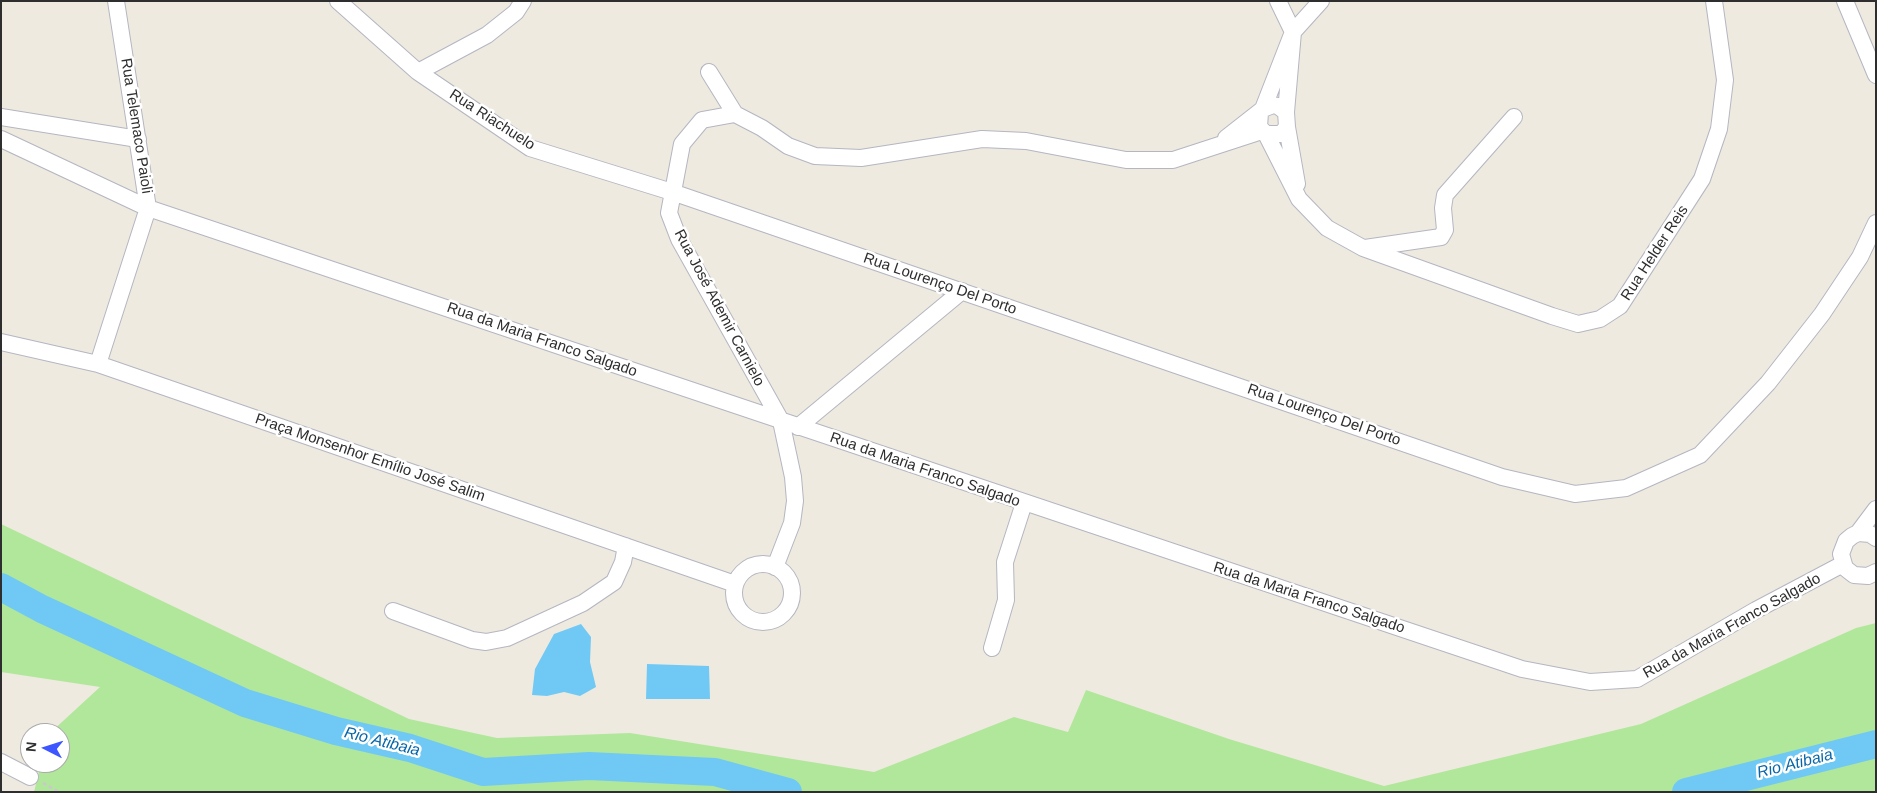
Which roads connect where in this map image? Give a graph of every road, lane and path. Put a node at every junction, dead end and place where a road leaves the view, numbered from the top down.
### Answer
1 (116, 1) edge
2 (338, 1) edge
3 (523, 1) edge
4 (1278, 1) edge
5 (1321, 1) edge
6 (1714, 1) edge
7 (1845, 1) edge
8 (1293, 32) junction
9 (418, 72) junction
10 (709, 72) dead end
11 (1876, 75) edge
12 (1262, 111) junction
13 (735, 114) junction
14 (1, 117) edge
15 (1514, 117) dead end
16 (1286, 119) junction
17 (1264, 133) junction
18 (1, 139) edge
19 (138, 139) junction
20 (1215, 146) junction
21 (672, 192) junction
22 (1299, 199) junction
23 (148, 208) junction
24 (1876, 223) edge
25 (1363, 248) junction
26 (962, 291) junction
27 (1, 342) edge
28 (98, 364) junction
29 (781, 421) junction
30 (798, 427) junction
31 (1024, 503) junction
32 (1876, 509) edge
33 (1870, 532) edge
34 (626, 546) junction
35 (1843, 564) junction
36 (775, 566) junction
37 (1876, 572) edge
38 (735, 584) junction
39 (393, 611) dead end
40 (992, 648) dead end
41 (1, 762) edge
42 (30, 777) dead end

1 - 19 street, Rua Telemaco Paioli
2 - 9 street, Rua Riachuelo
3 - 9 street
4 - 8 street
5 - 8 street
6 - 25 street, Rua Helder Reis
7 - 11 street
8 - 12 street
8 - 16 street
9 - 21 street, Rua Riachuelo
10 - 13 street
12 - 16 street
12 - 17 street
12 - 20 street
13 - 20 street
13 - 21 street, Rua José Ademir Carnielo
14 - 19 street
15 - 25 street
16 - 17 street
16 - 22 street
17 - 20 street
17 - 22 street, Rua Helder Reis
18 - 23 street, Rua da Maria Franco Salgado
19 - 23 street, Rua Telemaco Paioli
21 - 26 street, Rua Lourenço Del Porto
21 - 29 street, Rua José Ademir Carnielo
22 - 25 street, Rua Helder Reis
23 - 28 street, Rua Telemaco Paioli
23 - 29 street, Rua da Maria Franco Salgado
24 - 26 street, Rua Lourenço Del Porto
26 - 30 street
27 - 28 street, Praça Monsenhor Emílio José Salim
28 - 34 street, Praça Monsenhor Emílio José Salim
29 - 30 street, Rua da Maria Franco Salgado
29 - 36 street, Rua José Ademir Carnielo
30 - 31 street, Rua da Maria Franco Salgado
31 - 35 street, Rua da Maria Franco Salgado
31 - 40 street
32 - 33 street
33 - 35 street
34 - 38 street, Praça Monsenhor Emílio José Salim
34 - 39 street
35 - 37 street
36 - 38 street
36 - 38 street
41 - 42 street

